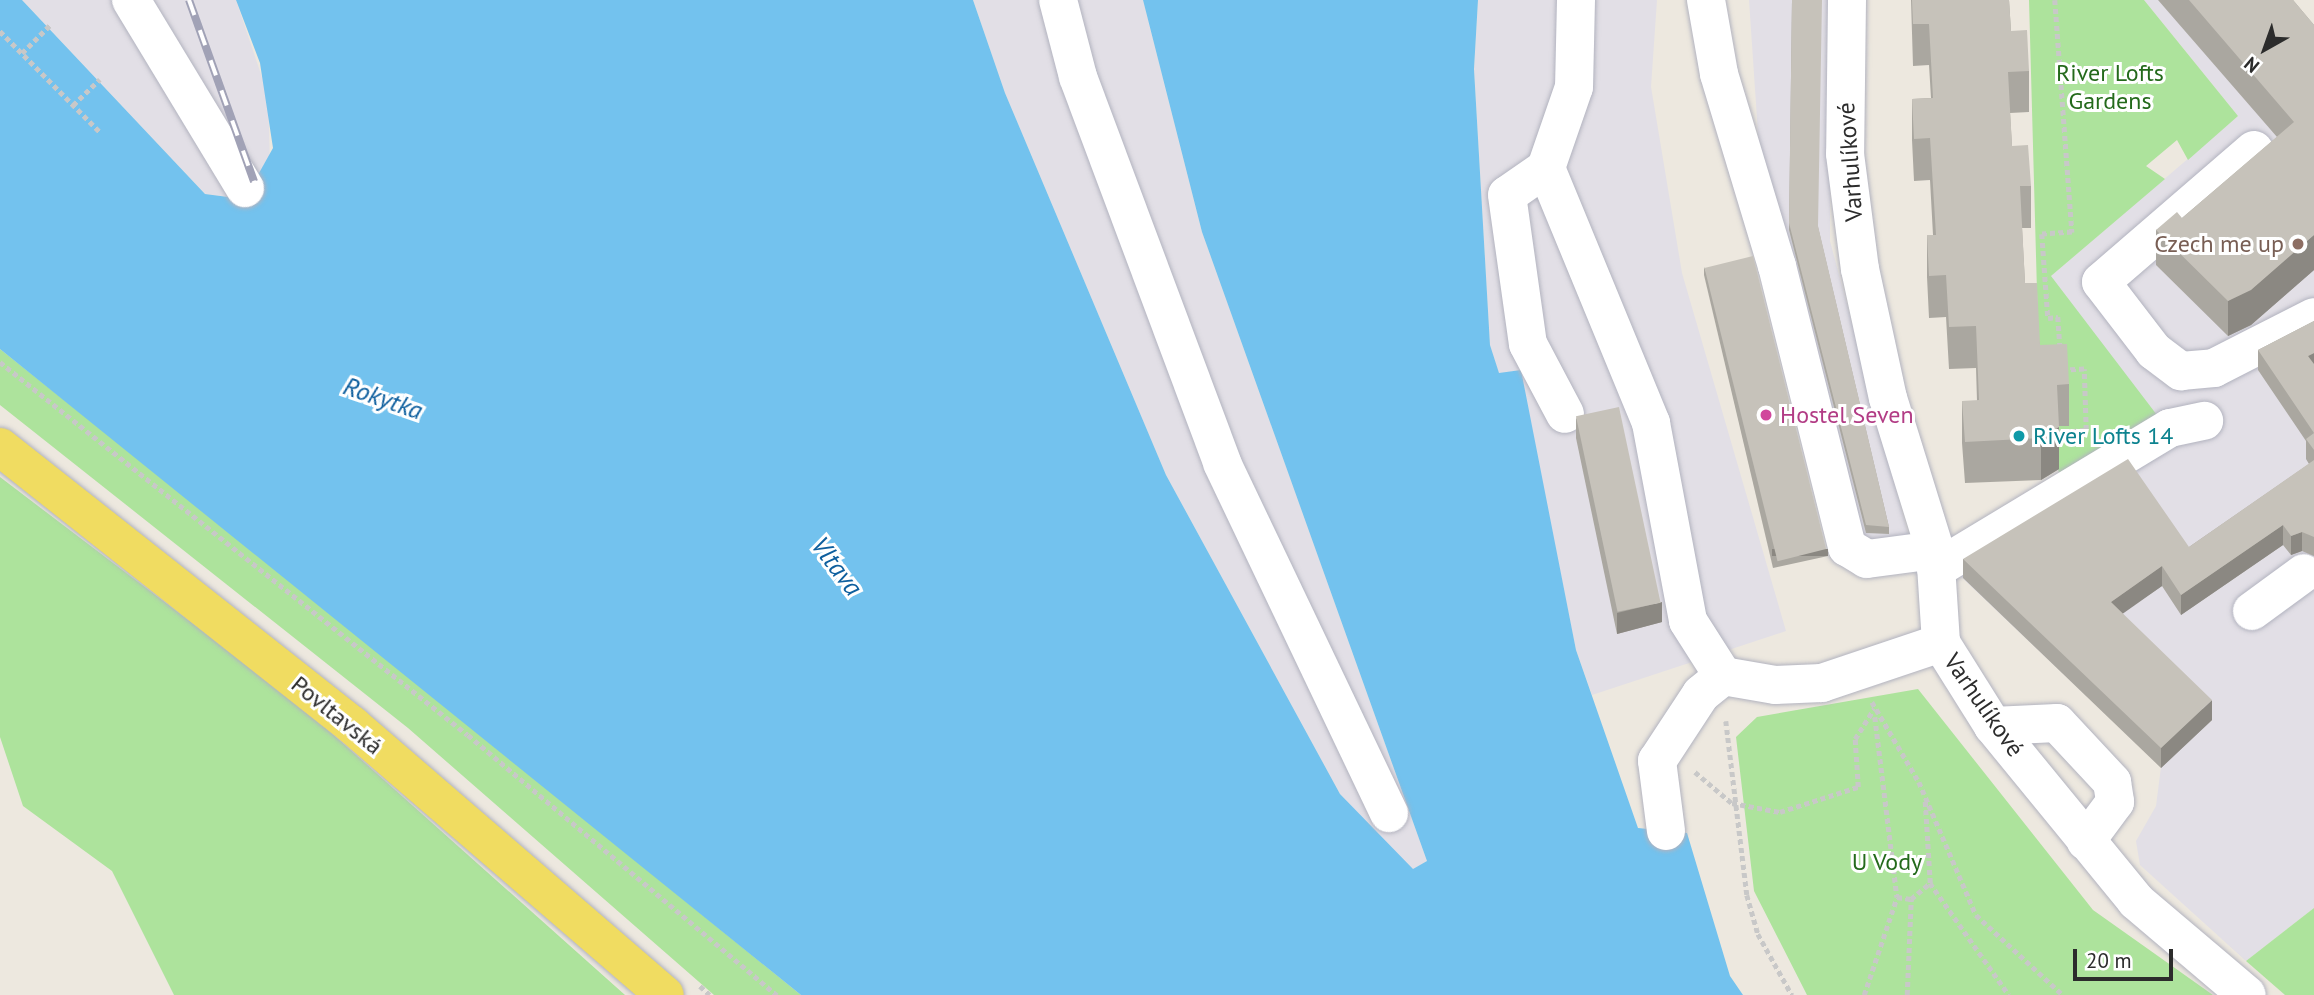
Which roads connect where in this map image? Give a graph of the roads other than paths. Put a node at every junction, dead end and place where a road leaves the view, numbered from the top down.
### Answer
1 (131, 0) edge
2 (1058, 0) edge
3 (1576, 0) edge
4 (1706, 0) edge
5 (1847, 0) edge
6 (2254, 150) dead end
7 (1546, 168) junction
8 (245, 188) dead end
9 (2314, 317) edge
10 (1565, 414) dead end
11 (2204, 421) dead end
12 (0, 447) edge
13 (1935, 560) junction
14 (2304, 573) dead end
15 (2252, 611) dead end
16 (1941, 643) junction
17 (1723, 676) junction
18 (1993, 726) junction
19 (1389, 813) dead end
20 (1666, 831) dead end
21 (2086, 841) junction
22 (665, 995) edge
23 (2247, 995) edge

1 - 8 street
2 - 19 street
3 - 7 street
4 - 13 street
5 - 13 street, Varhulíkové
6 - 9 street
7 - 10 street
7 - 17 street
11 - 13 street
12 - 22 main road, Povltavská
13 - 16 street, Varhulíkové
14 - 15 street
16 - 17 street
16 - 18 street, Varhulíkové
17 - 20 street
18 - 21 street, Varhulíkové
18 - 21 street
21 - 23 street, Varhulíkové

